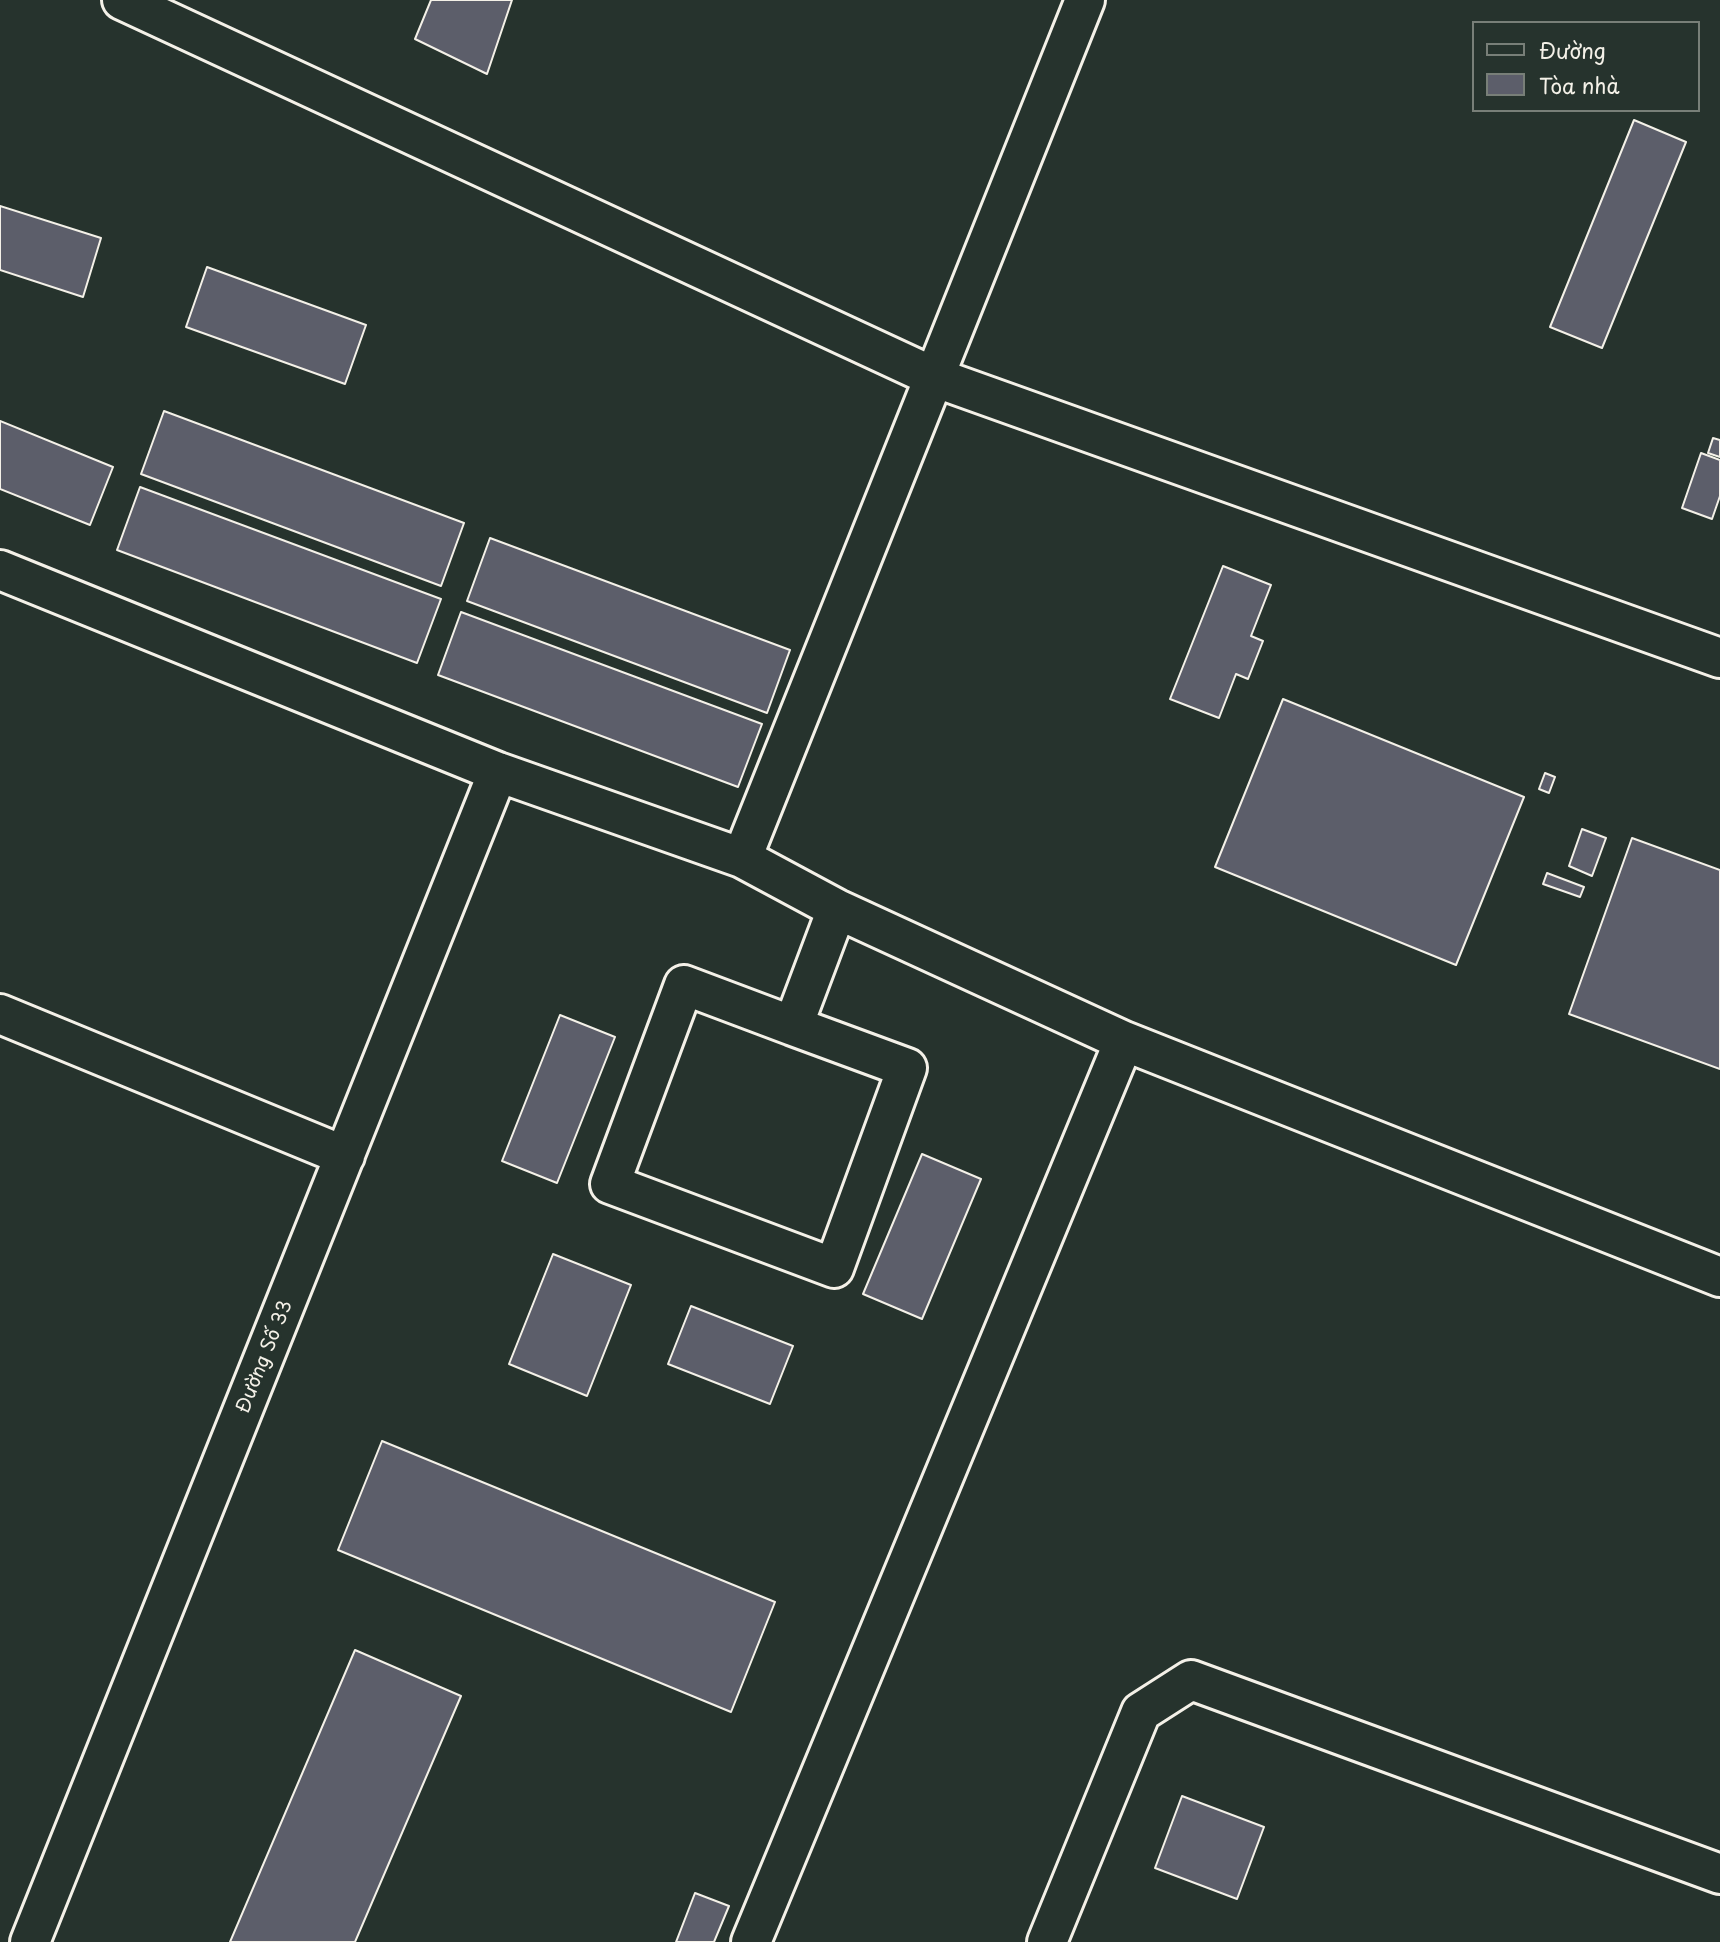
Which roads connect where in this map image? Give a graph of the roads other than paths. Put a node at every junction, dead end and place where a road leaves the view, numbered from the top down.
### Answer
1 (122, 0) edge
2 (1085, 0) edge
3 (934, 377) junction
4 (0, 570) edge
5 (1720, 658) edge
6 (498, 772) junction
7 (742, 858) junction
8 (836, 909) junction
9 (2, 1020) edge
10 (793, 1026) junction
11 (1124, 1041) junction
12 (345, 1156) junction
13 (1720, 1277) edge
14 (1720, 1874) edge
15 (30, 1942) edge
16 (751, 1942) edge
17 (1048, 1942) edge

1 - 3 street
2 - 3 street
3 - 5 street
3 - 7 street
4 - 6 street
6 - 7 street
6 - 12 street, Đường Số 33
7 - 8 street
8 - 10 street
8 - 11 street
9 - 12 street
10 - 10 street
11 - 13 street
11 - 16 street
12 - 15 street, Đường Số 33
14 - 17 street

